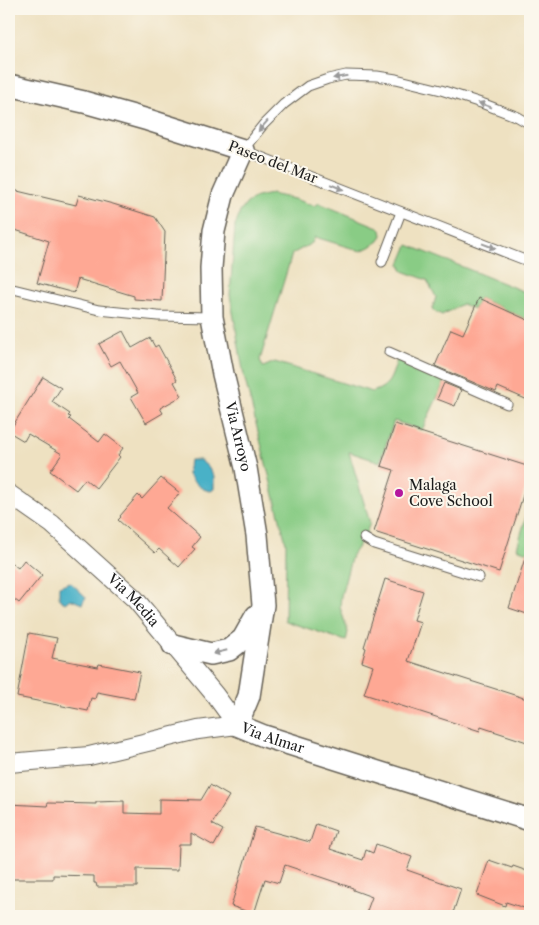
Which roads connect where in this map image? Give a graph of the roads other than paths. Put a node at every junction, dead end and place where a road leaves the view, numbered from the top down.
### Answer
1 (9, 85) edge
2 (530, 124) edge
3 (243, 150) junction
4 (401, 212) junction
5 (382, 262) dead end
6 (530, 262) edge
7 (9, 288) edge
8 (212, 317) junction
9 (388, 352) dead end
10 (506, 404) dead end
11 (9, 494) edge
12 (364, 538) dead end
13 (479, 577) dead end
14 (263, 605) junction
15 (173, 645) junction
16 (237, 726) junction
17 (9, 763) edge
18 (530, 820) edge

1 - 3 street, Paseo del Mar
2 -> 3 lane
3 -> 4 lane, Paseo del Mar
3 - 8 street, Via Arroyo
4 - 5 lane
4 -> 6 lane, Paseo del Mar
7 - 8 lane
8 - 14 street, Via Arroyo
9 - 10 lane
11 - 15 street, Via Media
12 - 13 lane
14 -> 15 street
14 - 16 street, Via Arroyo
15 - 16 street, Via Media
16 - 17 street, Via Almar
16 - 18 street, Via Almar

